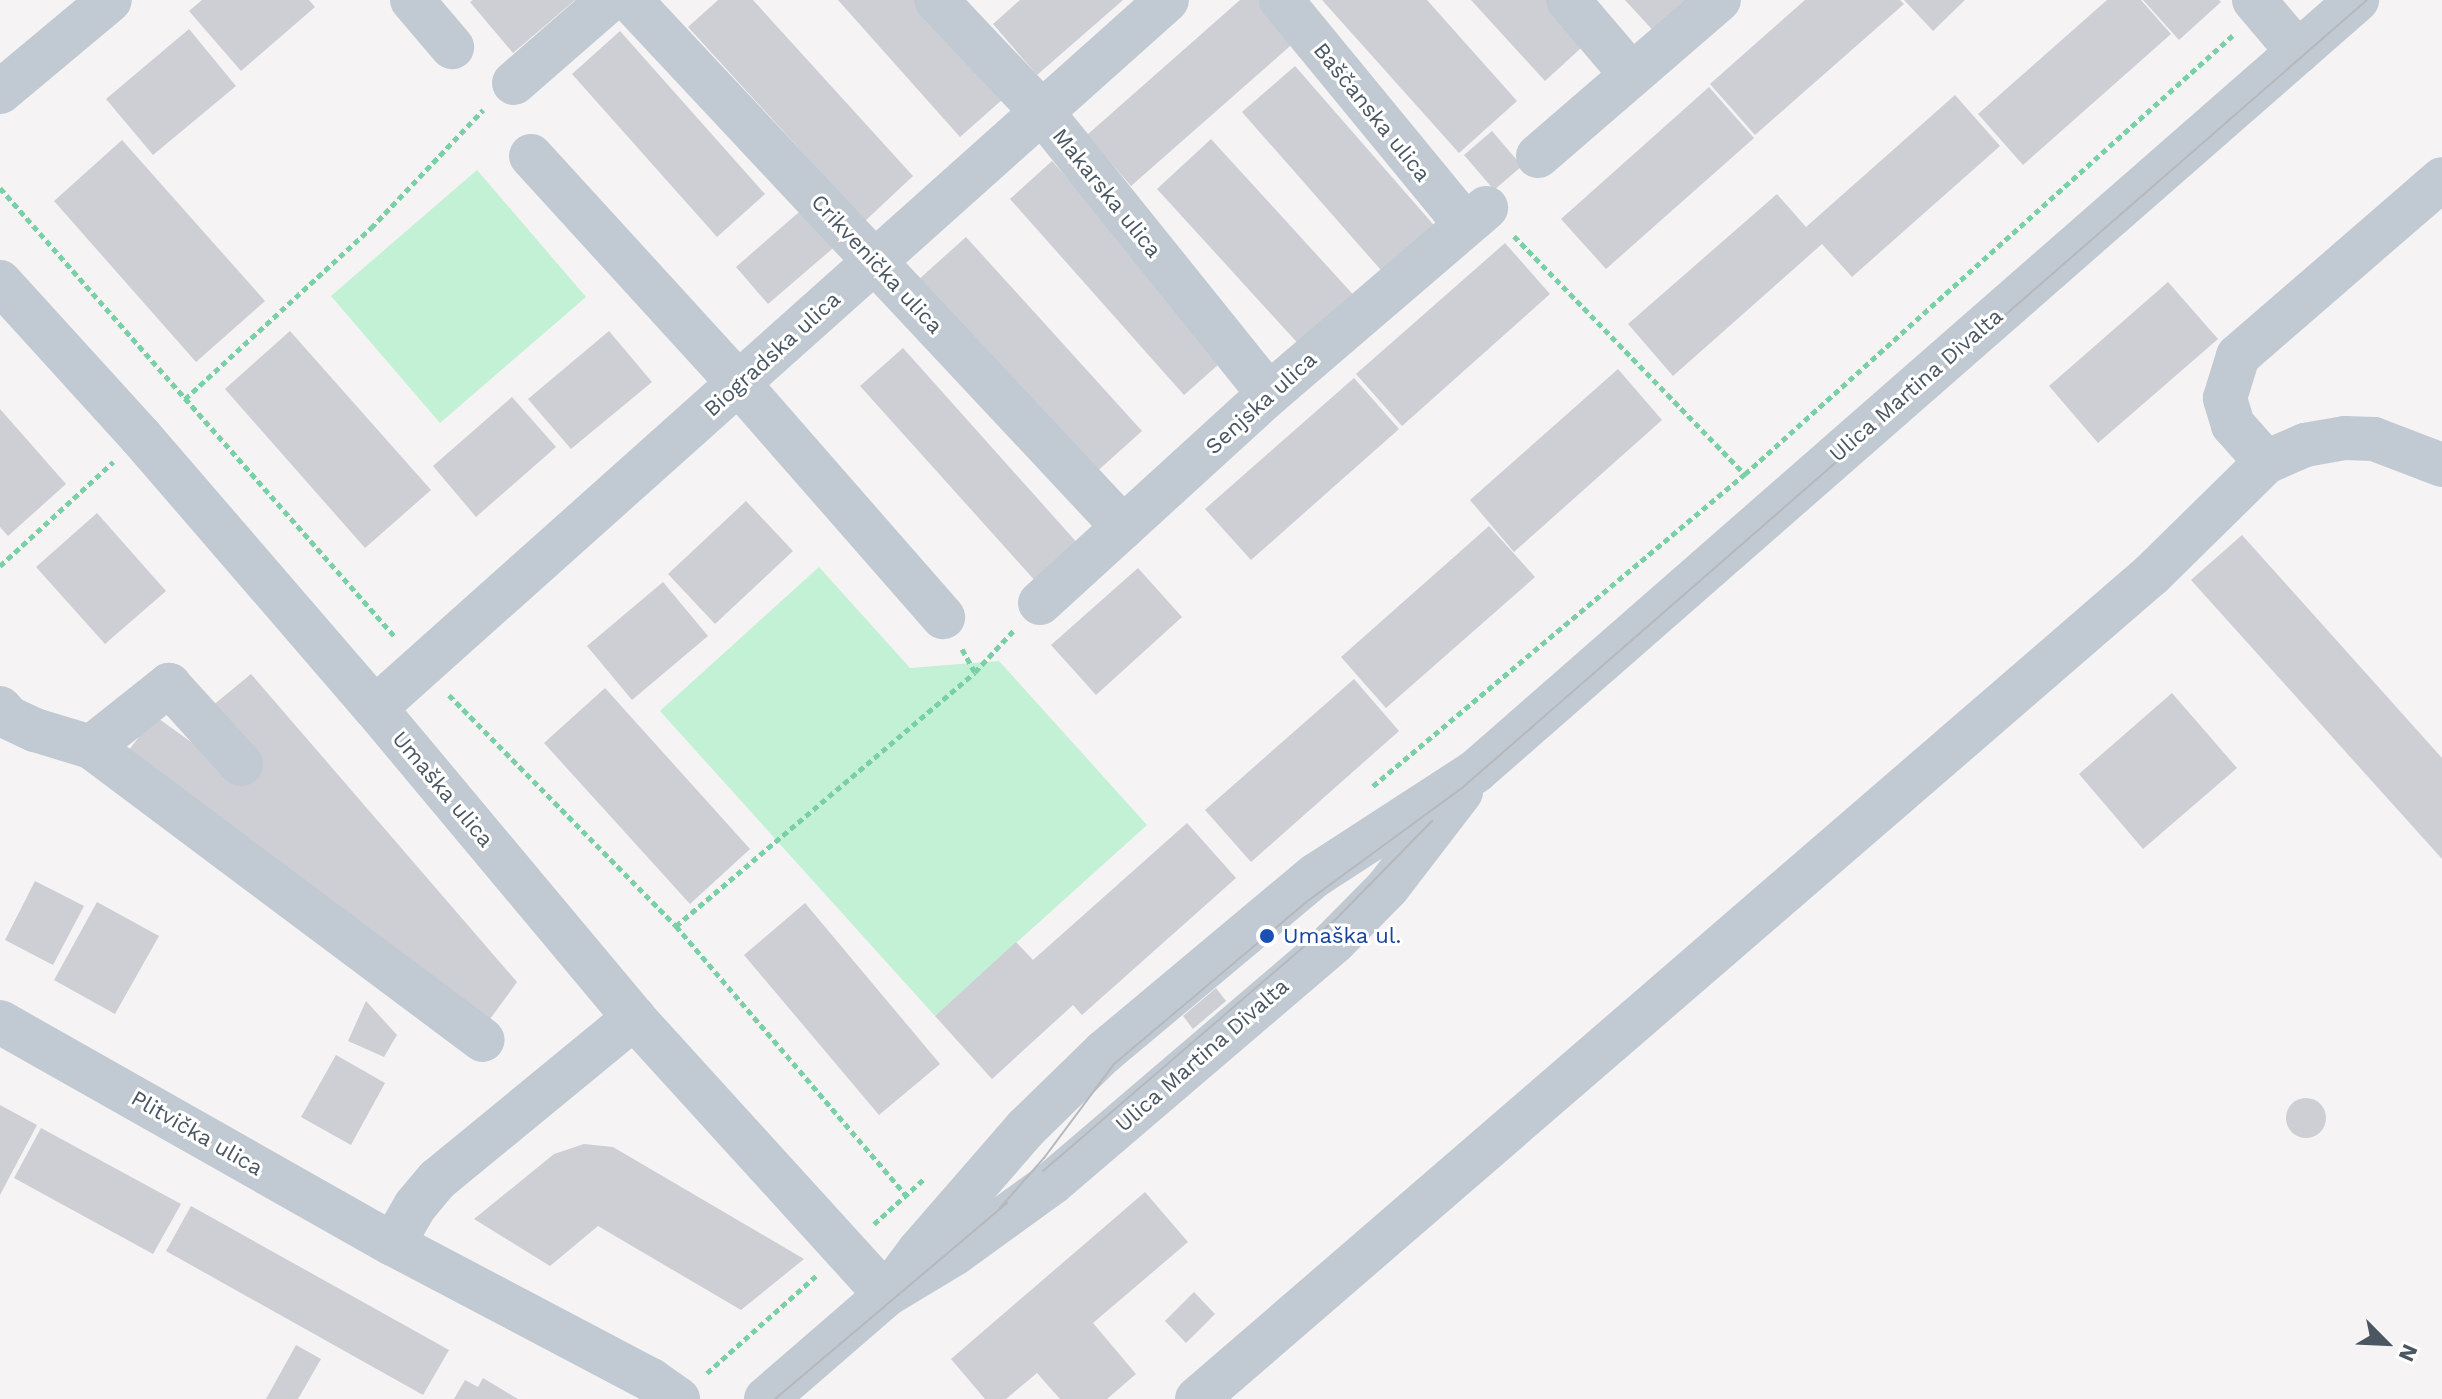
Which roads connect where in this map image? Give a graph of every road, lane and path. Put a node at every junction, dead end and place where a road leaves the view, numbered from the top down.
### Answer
1 (110, 0) edge
2 (412, 0) edge
3 (609, 0) edge
4 (630, 0) edge
5 (936, 0) edge
6 (1167, 0) edge
7 (1281, 0) edge
8 (1568, 0) edge
9 (1719, 0) edge
10 (2357, 0) edge
11 (2258, 5) edge
12 (452, 47) dead end
13 (2298, 52) junction
14 (1631, 74) junction
15 (514, 83) joint
16 (0, 92) edge
17 (1042, 112) junction
18 (531, 156) dead end
19 (1538, 156) dead end
20 (2442, 179) edge
21 (1475, 216) junction
22 (875, 262) junction
23 (0, 282) edge
24 (739, 384) junction
25 (1269, 394) junction
26 (185, 399) dead end
27 (141, 437) junction
28 (2266, 462) junction
29 (2442, 465) edge
30 (1745, 474) junction
31 (1123, 527) junction
32 (0, 566) edge
33 (1040, 603) joint
34 (943, 617) dead end
35 (0, 708) edge
36 (375, 708) junction
37 (91, 747) junction
38 (241, 764) dead end
39 (1476, 771) junction
40 (1366, 792) dead end
41 (676, 926) dead end
42 (634, 1018) junction
43 (0, 1022) edge
44 (482, 1040) dead end
45 (928, 1175) dead end
46 (393, 1244) junction
47 (846, 1249) junction
48 (886, 1295) junction
49 (678, 1399) edge
50 (766, 1399) edge
51 (1197, 1399) edge

1 - 16 street
2 - 12 street
3 - 15 street
4 - 22 street, Crikvenička ulica
5 - 17 street, Makarska ulica
6 - 17 street, Biogradska ulica
7 - 21 street, Baščanska ulica
8 - 14 street
9 - 14 street
10 - 13 street, Ulica Martina Divalta
11 - 13 street
11 - 30 path
13 - 39 street, Ulica Martina Divalta
14 - 19 street
15 - 26 path
17 - 22 street, Biogradska ulica
17 - 25 street, Makarska ulica
18 - 24 street
20 - 28 street
21 - 25 street, Senjska ulica
21 - 30 path
22 - 24 street, Biogradska ulica
22 - 31 street, Crikvenička ulica
23 - 27 street, Umaška ulica
24 - 34 street
24 - 36 street, Biogradska ulica
25 - 31 street, Senjska ulica
27 - 32 path
27 - 36 street, Umaška ulica
28 - 29 street
28 - 51 street
30 - 40 path
31 - 33 street, Senjska ulica
33 - 41 path
35 - 37 street
36 - 42 street, Umaška ulica
37 - 38 street
37 - 44 street
39 - 48 street, Ulica Martina Divalta
39 - 48 street, Ulica Martina Divalta
42 - 46 street
42 - 47 street, Umaška ulica
43 - 46 street, Plitvička ulica
45 - 47 path
46 - 49 street, Plitvička ulica
47 - 48 street, Umaška ulica
47 - 49 path
48 - 50 street, Ulica Martina Divalta

